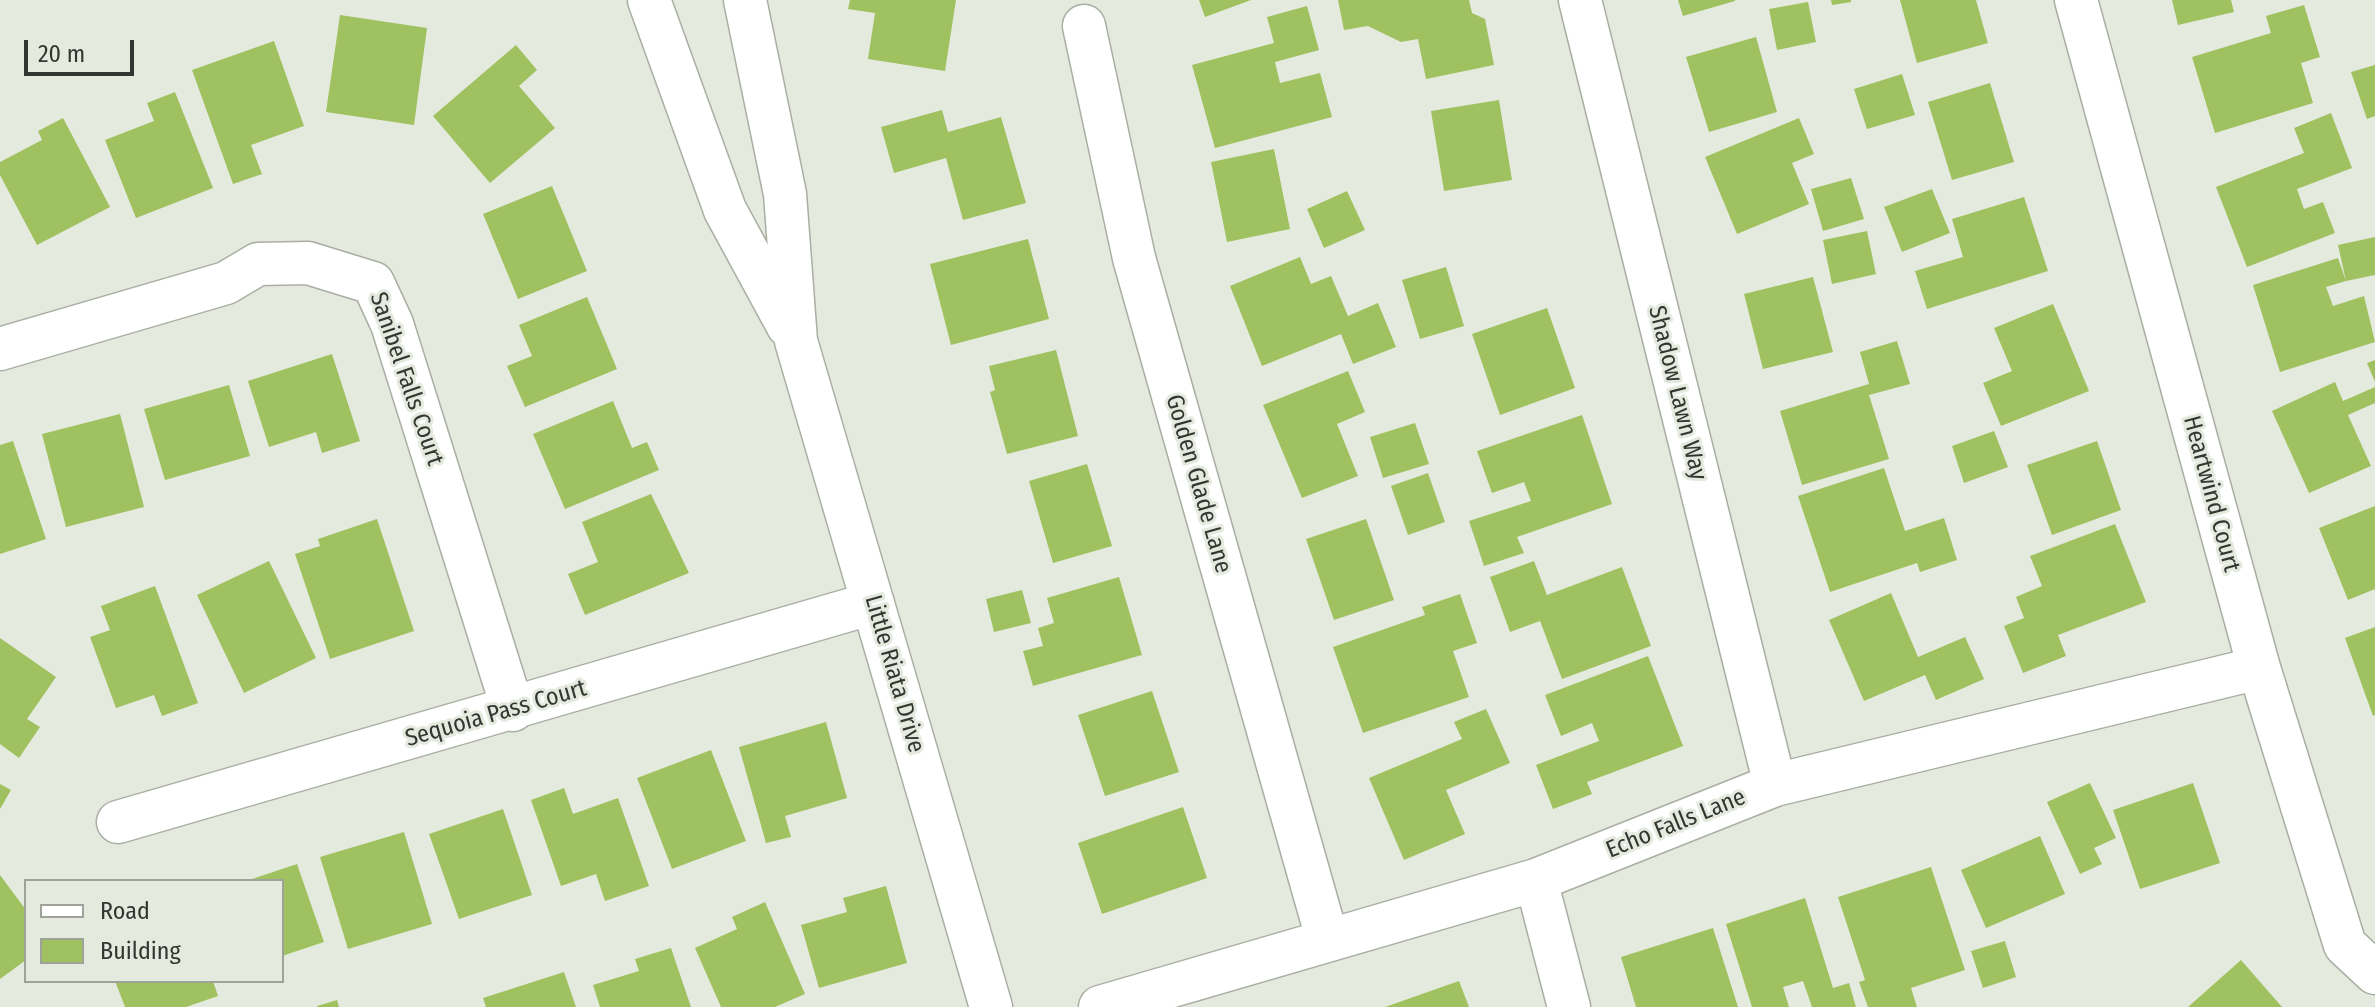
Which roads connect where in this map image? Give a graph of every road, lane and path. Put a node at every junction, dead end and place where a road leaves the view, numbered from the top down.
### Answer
1 (649, 0) edge
2 (745, 0) edge
3 (1580, 0) edge
4 (2076, 0) edge
5 (1084, 26) dead end
6 (796, 341) junction
7 (0, 349) edge
8 (873, 603) junction
9 (2259, 668) junction
10 (513, 710) junction
11 (1775, 785) junction
12 (118, 822) dead end
13 (1536, 880) junction
14 (1327, 938) junction
15 (2375, 973) edge
16 (991, 1007) edge
17 (1100, 1007) edge
18 (1569, 1007) edge

1 - 6 street, Little Riata Drive
2 - 6 street, Little Riata Drive
3 - 11 street, Shadow Lawn Way
4 - 9 street, Heartwind Court
5 - 14 street, Golden Glade Lane
6 - 8 street, Little Riata Drive
7 - 10 street, Sanibel Falls Court
8 - 10 street, Sequoia Pass Court
8 - 16 street, Little Riata Drive
9 - 11 street, Echo Falls Lane
9 - 15 street, Heartwind Court
10 - 12 street, Sequoia Pass Court
11 - 13 street, Echo Falls Lane
13 - 14 street, Echo Falls Lane
13 - 18 street
14 - 17 street, Echo Falls Lane

